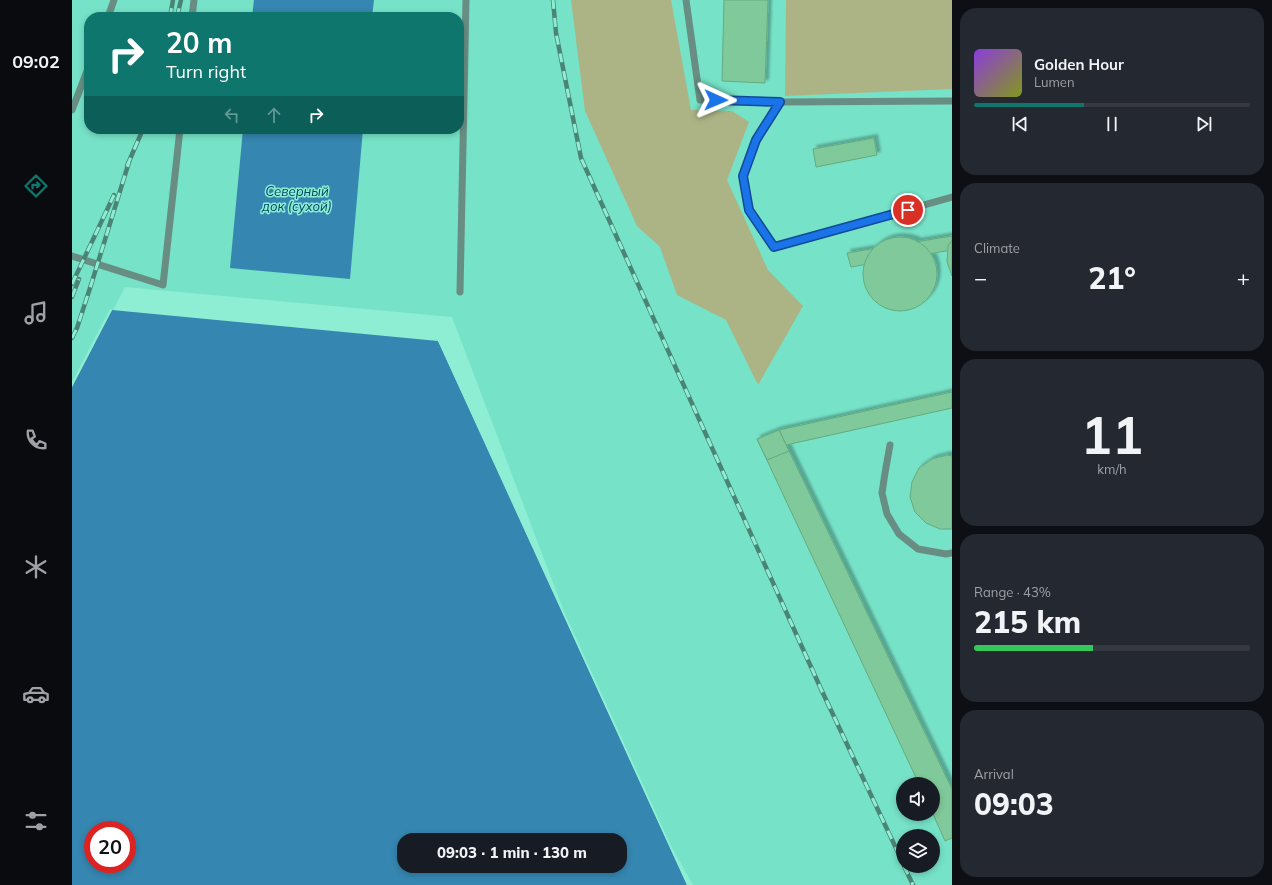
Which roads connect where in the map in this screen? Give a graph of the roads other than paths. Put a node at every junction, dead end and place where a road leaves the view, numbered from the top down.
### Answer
1 (114, 0) edge
2 (194, 0) edge
3 (466, 0) edge
4 (686, 0) edge
5 (110, 12) edge
6 (193, 12) edge
7 (84, 79) edge
8 (464, 97) edge
9 (952, 100) edge
10 (780, 102) junction
11 (72, 110) edge
12 (179, 134) edge
13 (463, 134) edge
14 (952, 197) edge
15 (72, 256) edge
16 (460, 292) dead end
17 (890, 445) dead end
18 (952, 553) edge

1 - 5 lane
2 - 6 lane
3 - 8 lane
4 - 10 lane
7 - 11 lane
9 - 10 lane
10 - 14 lane
12 - 15 lane
13 - 16 lane
17 - 18 lane

